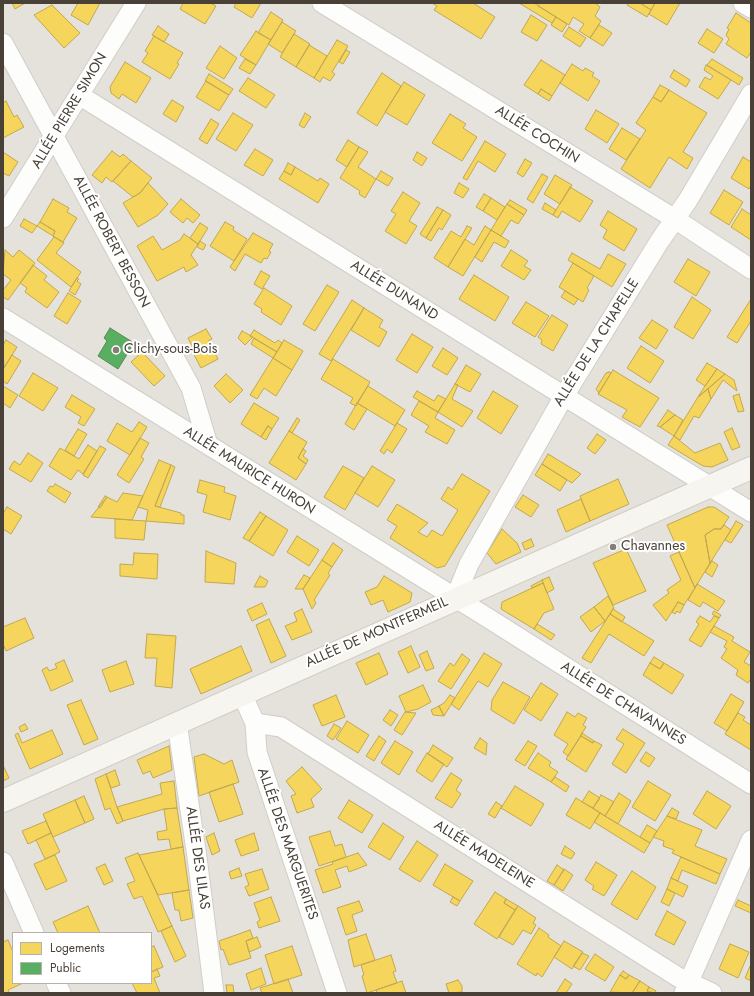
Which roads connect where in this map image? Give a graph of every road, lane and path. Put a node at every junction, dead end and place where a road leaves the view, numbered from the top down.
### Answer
1 (136, 3) edge
2 (322, 3) edge
3 (743, 3) edge
4 (751, 8) edge
5 (3, 43) edge
6 (751, 94) edge
7 (79, 95) junction
8 (54, 138) junction
9 (3, 218) edge
10 (675, 219) junction
11 (751, 269) edge
12 (3, 318) edge
13 (564, 396) junction
14 (208, 445) junction
15 (751, 468) edge
16 (709, 486) junction
17 (751, 512) edge
18 (455, 598) junction
19 (494, 624) joint
20 (242, 694) junction
21 (177, 723) junction
22 (255, 723) junction
23 (751, 784) edge
24 (3, 800) edge
25 (751, 840) edge
26 (3, 862) edge
27 (34, 932) edge
28 (56, 984) edge
29 (686, 988) edge
30 (61, 993) edge
31 (214, 993) edge
32 (337, 993) edge
33 (712, 993) edge

1 - 7 street, ALLÉE PIERRE SIMON
2 - 10 street, ALLÉE COCHIN
3 - 4 street
5 - 8 street, ALLÉE ROBERT BESSON
6 - 10 street, ALLÉE DE LA CHAPELLE
7 - 8 street, ALLÉE PIERRE SIMON
7 - 13 street, ALLÉE DUNAND
8 - 9 street, ALLÉE PIERRE SIMON
8 - 14 street, ALLÉE ROBERT BESSON
10 - 11 street, ALLÉE COCHIN
10 - 13 street, ALLÉE DE LA CHAPELLE
12 - 14 street, ALLÉE MAURICE HURON
13 - 16 street, ALLÉE DUNAND
13 - 18 street, ALLÉE DE LA CHAPELLE
14 - 18 street, ALLÉE MAURICE HURON
15 - 16 main road, ALLÉE DE MONTFERMEIL
16 - 17 street, ALLÉE DUNAND
16 - 18 main road, ALLÉE DE MONTFERMEIL
18 - 19 street, ALLÉE MAURICE HURON
18 - 20 main road, ALLÉE DE MONTFERMEIL
19 - 23 street, ALLÉE DE CHAVANNES
20 - 21 main road, ALLÉE DE MONTFERMEIL
20 - 22 street, ALLÉE DES MARGUERITES
21 - 24 main road, ALLÉE DE MONTFERMEIL
21 - 31 street, ALLÉE DES LILAS
22 - 29 street, ALLÉE MADELEINE
22 - 32 street, ALLÉE DES MARGUERITES
25 - 29 street
26 - 27 street
28 - 30 street
29 - 33 street, ALLÉE MADELEINE

